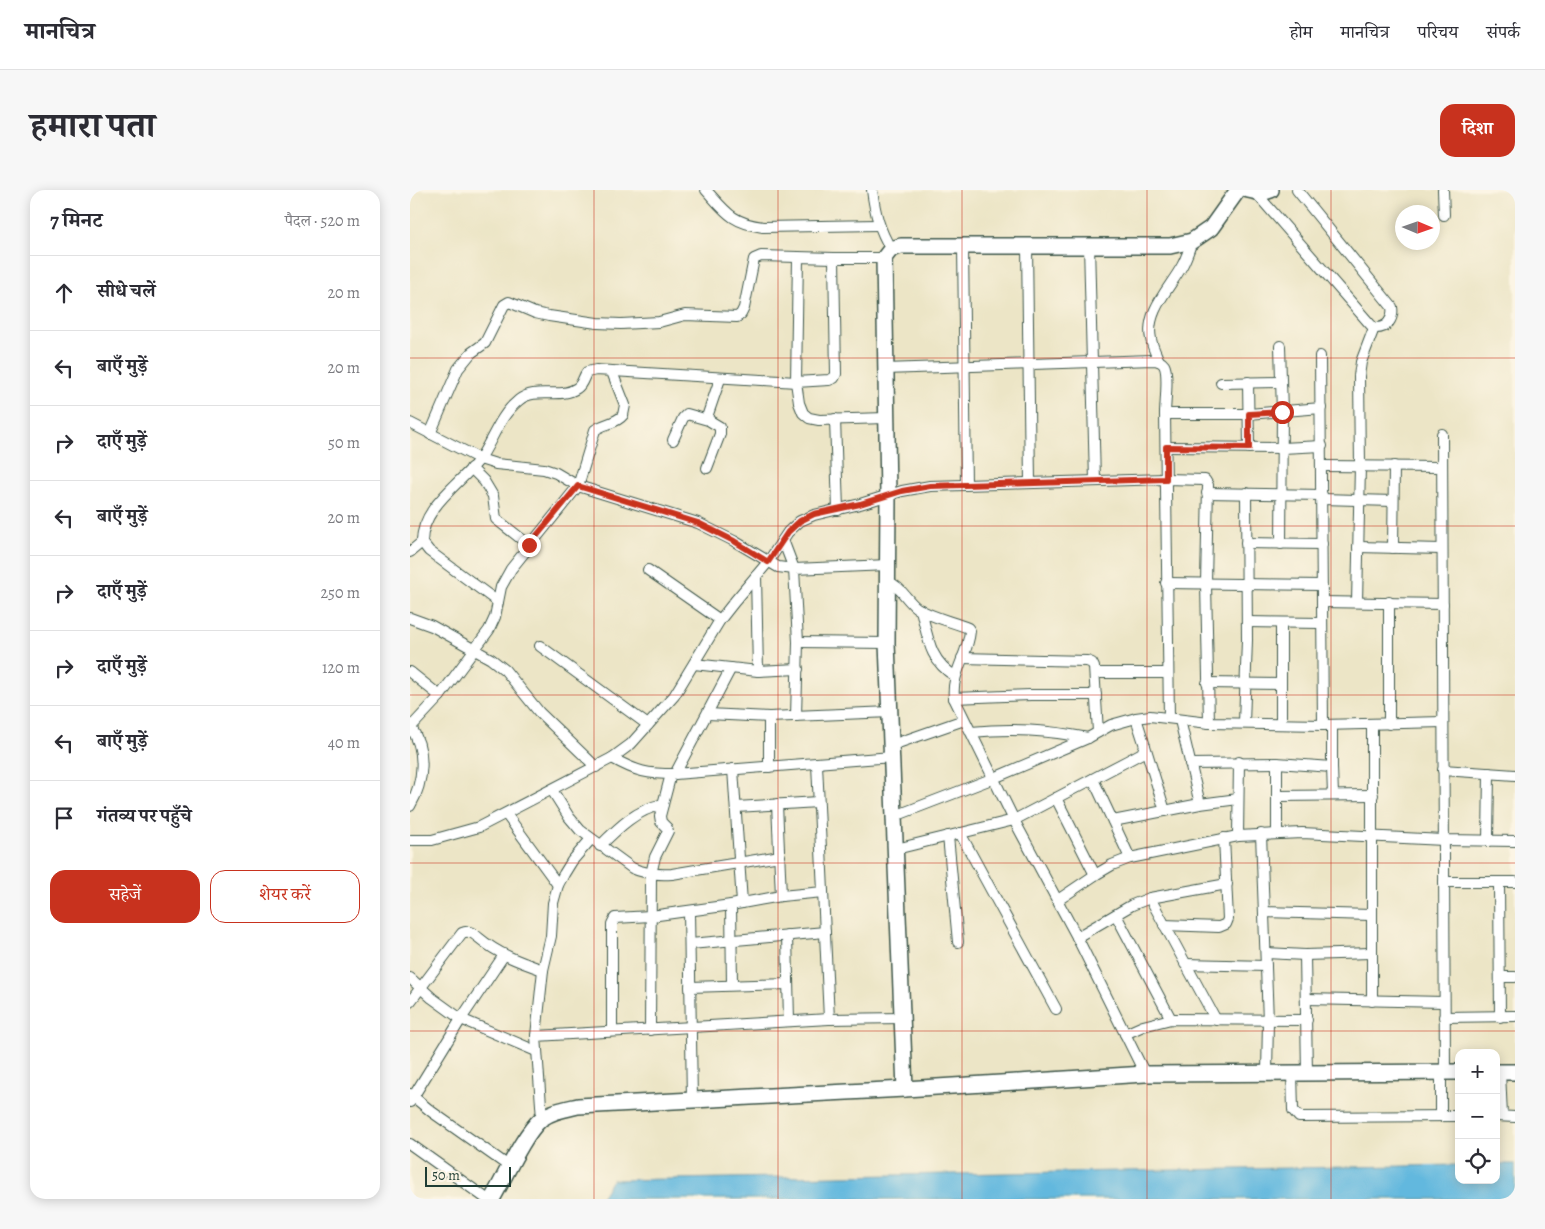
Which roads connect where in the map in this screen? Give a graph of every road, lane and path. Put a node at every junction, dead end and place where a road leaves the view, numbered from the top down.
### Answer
1 (706, 190) edge
2 (872, 190) edge
3 (1238, 190) edge
4 (1271, 190) edge
5 (1297, 190) edge
6 (1443, 190) edge
7 (1252, 192) edge
8 (1444, 216) dead end
9 (878, 225) junction
10 (1192, 241) junction
11 (1089, 245) junction
12 (963, 246) junction
13 (1027, 246) junction
14 (887, 254) junction
15 (798, 257) junction
16 (834, 258) junction
17 (1374, 328) junction
18 (1280, 346) dead end
19 (1320, 356) dead end
20 (1159, 361) junction
21 (1092, 362) junction
22 (1029, 364) junction
23 (965, 365) junction
24 (885, 369) junction
25 (612, 372) junction
26 (720, 379) junction
27 (796, 382) junction
28 (1248, 382) junction
29 (1281, 382) junction
30 (1221, 383) dead end
31 (1321, 408) junction
32 (1282, 412) junction
33 (1165, 414) junction
34 (1249, 414) junction
35 (886, 418) junction
36 (708, 420) junction
37 (835, 420) junction
38 (410, 423) edge
39 (430, 434) junction
40 (1442, 434) dead end
41 (673, 440) dead end
42 (1322, 446) junction
43 (1166, 447) junction
44 (1249, 448) junction
45 (1282, 448) junction
46 (480, 459) junction
47 (1322, 466) junction
48 (1360, 466) junction
49 (1394, 466) junction
50 (471, 468) junction
51 (707, 468) dead end
52 (1442, 468) junction
53 (1166, 479) junction
54 (1095, 481) junction
55 (1030, 483) junction
56 (966, 485) junction
57 (578, 486) junction
58 (1207, 493) junction
59 (1246, 493) junction
60 (1282, 494) junction
61 (888, 495) junction
62 (1322, 497) junction
63 (1359, 499) junction
64 (1393, 501) junction
65 (838, 510) junction
66 (783, 540) junction
67 (422, 542) junction
68 (1246, 543) junction
69 (1281, 544) junction
70 (1322, 544) junction
71 (529, 545) junction
72 (1358, 547) junction
73 (1393, 548) junction
74 (1442, 549) junction
75 (410, 552) edge
76 (768, 562) junction
77 (888, 565) junction
78 (794, 569) junction
79 (648, 570) dead end
80 (756, 576) junction
81 (888, 582) junction
82 (1166, 583) junction
83 (1206, 584) junction
84 (1246, 584) junction
85 (1321, 585) junction
86 (498, 602) junction
87 (1322, 602) junction
88 (1357, 602) junction
89 (1389, 602) junction
90 (1443, 604) junction
91 (921, 610) junction
92 (410, 618) edge
93 (720, 620) junction
94 (1247, 622) junction
95 (1281, 623) junction
96 (1322, 623) junction
97 (798, 642) junction
98 (887, 643) junction
99 (540, 646) dead end
100 (475, 650) junction
101 (962, 658) junction
102 (694, 664) junction
103 (731, 668) junction
104 (798, 669) junction
105 (758, 670) junction
106 (410, 672) edge
107 (1095, 673) junction
108 (1168, 673) junction
109 (955, 676) junction
110 (1207, 683) junction
111 (1245, 684) junction
112 (1281, 684) junction
113 (1096, 695) junction
114 (440, 696) junction
115 (954, 698) junction
116 (890, 712) junction
117 (708, 714) junction
118 (796, 716) junction
119 (769, 717) junction
120 (1136, 718) junction
121 (1169, 718) junction
122 (964, 720) junction
123 (1180, 720) junction
124 (1443, 722) junction
125 (1208, 723) junction
126 (1244, 723) junction
127 (1281, 724) junction
128 (1389, 724) junction
129 (1328, 725) junction
130 (1372, 725) junction
131 (410, 726) edge
132 (648, 726) junction
133 (971, 732) junction
134 (1098, 732) junction
135 (1088, 738) junction
136 (1145, 746) junction
137 (892, 751) junction
138 (612, 758) junction
139 (1239, 762) junction
140 (1277, 763) junction
141 (817, 764) junction
142 (1190, 764) junction
143 (1332, 766) junction
144 (596, 767) junction
145 (769, 767) junction
146 (733, 769) junction
147 (1443, 770) junction
148 (1489, 773) junction
149 (673, 774) junction
150 (1515, 775) edge
151 (994, 778) junction
152 (1093, 779) junction
153 (552, 790) junction
154 (1373, 794) junction
155 (1334, 795) junction
156 (1277, 796) junction
157 (1056, 798) junction
158 (1238, 800) junction
159 (818, 802) junction
160 (663, 804) junction
161 (777, 804) junction
162 (1200, 804) junction
163 (410, 806) edge
164 (736, 807) junction
165 (1165, 811) junction
166 (506, 814) junction
167 (895, 816) junction
168 (1014, 820) junction
169 (1113, 821) junction
170 (960, 833) junction
171 (1277, 833) junction
172 (1261, 834) junction
173 (948, 836) junction
174 (1238, 836) junction
175 (1372, 837) junction
176 (1224, 838) junction
177 (591, 839) junction
178 (410, 840) edge
179 (1444, 840) junction
180 (1488, 841) junction
181 (1515, 841) edge
182 (600, 846) junction
183 (896, 849) junction
184 (780, 856) junction
185 (1130, 858) junction
186 (739, 863) junction
187 (651, 874) junction
188 (1095, 875) junction
189 (1444, 882) junction
190 (1499, 882) junction
191 (1515, 882) edge
192 (1227, 884) junction
193 (558, 885) junction
194 (823, 892) junction
195 (782, 896) junction
196 (1150, 898) junction
197 (1058, 900) junction
198 (742, 903) junction
199 (731, 905) junction
200 (689, 911) junction
201 (1264, 912) junction
202 (1116, 915) junction
203 (1371, 915) junction
204 (651, 916) junction
205 (1164, 925) junction
206 (825, 932) junction
207 (787, 935) junction
208 (1077, 936) junction
209 (732, 940) junction
210 (958, 942) dead end
211 (690, 944) junction
212 (1266, 952) junction
213 (1371, 953) junction
214 (504, 955) junction
215 (1305, 955) junction
216 (1185, 964) junction
217 (1266, 966) junction
218 (543, 970) junction
219 (1500, 977) junction
220 (1515, 977) edge
221 (410, 978) edge
222 (788, 984) junction
223 (732, 985) junction
224 (690, 987) junction
225 (421, 988) junction
226 (1306, 1000) junction
227 (1372, 1001) junction
228 (410, 1002) edge
229 (1444, 1002) junction
230 (1056, 1009) dead end
231 (1500, 1016) junction
232 (1515, 1016) edge
233 (1444, 1017) junction
234 (461, 1018) junction
235 (903, 1018) junction
236 (829, 1019) junction
237 (1170, 1019) junction
238 (1216, 1020) junction
239 (1306, 1020) junction
240 (788, 1021) junction
241 (1268, 1021) junction
242 (690, 1027) junction
243 (650, 1030) junction
244 (612, 1031) junction
245 (1125, 1034) junction
246 (536, 1036) junction
247 (536, 1051) junction
248 (1448, 1072) edge
249 (1504, 1072) edge
250 (1267, 1073) junction
251 (1300, 1073) junction
252 (1145, 1074) junction
253 (905, 1089) junction
254 (411, 1097) edge
255 (692, 1100) junction
256 (1500, 1107) edge
257 (1441, 1116) junction
258 (1455, 1116) edge
259 (1500, 1116) edge
260 (1515, 1116) edge
261 (542, 1119) junction
262 (410, 1144) edge
263 (510, 1167) junction
264 (487, 1199) edge
265 (492, 1199) edge

1 - 9 street
2 - 9 street
3 - 10 street
4 - 7 street
5 - 17 street
6 - 8 street
7 - 17 street
9 - 14 street
10 - 11 street
10 - 20 street
11 - 13 street
11 - 21 street
12 - 13 street
12 - 14 street
12 - 23 street
13 - 22 street
14 - 16 street
14 - 24 street
15 - 16 street
15 - 27 street
15 - 39 street
16 - 27 street
17 - 48 street
18 - 29 street
19 - 31 street
20 - 21 street
20 - 33 street
21 - 22 street
21 - 54 street
22 - 23 street
22 - 55 street
23 - 24 street
23 - 56 street
24 - 35 street
25 - 26 street
25 - 46 street
25 - 57 street
26 - 27 street
26 - 36 street
27 - 37 street
28 - 29 street
28 - 30 street
28 - 34 street
29 - 32 street
31 - 32 street
31 - 42 street
32 - 34 street
32 - 45 street
33 - 34 street
33 - 43 street
34 - 44 street
35 - 37 street
35 - 61 street
36 - 41 street
36 - 51 street
37 - 65 street
38 - 39 street
39 - 46 street
40 - 52 street
42 - 45 street
42 - 47 street
43 - 44 street
43 - 53 street
44 - 45 street
45 - 60 street
46 - 50 street
46 - 57 street
47 - 48 street
47 - 62 street
48 - 49 street
48 - 63 street
49 - 52 street
49 - 64 street
50 - 67 street
50 - 71 street
52 - 74 street
53 - 54 street
53 - 58 street
53 - 82 street
54 - 55 street
55 - 56 street
56 - 61 street
57 - 71 street
57 - 76 street
58 - 59 street
58 - 83 street
59 - 60 street
59 - 68 street
60 - 62 street
60 - 69 street
61 - 65 street
61 - 77 street
62 - 63 street
62 - 70 street
63 - 64 street
63 - 72 street
64 - 73 street
65 - 66 street
66 - 76 street
66 - 78 street
67 - 75 street
67 - 86 street
68 - 69 street
68 - 84 street
69 - 70 street
70 - 85 street
71 - 86 street
72 - 73 street
72 - 88 street
73 - 74 street
74 - 90 street
76 - 78 street
76 - 80 street
77 - 78 street
77 - 81 street
78 - 97 street
79 - 93 street
80 - 93 street
80 - 105 street
81 - 91 street
81 - 98 street
82 - 83 street
82 - 108 street
83 - 84 street
83 - 110 street
84 - 85 street
84 - 94 street
85 - 87 street
86 - 100 street
87 - 88 street
87 - 96 street
88 - 89 street
89 - 90 street
89 - 128 street
90 - 124 street
91 - 101 street
91 - 109 street
92 - 100 street
93 - 102 street
94 - 95 street
94 - 111 street
95 - 96 street
95 - 112 street
96 - 129 street
97 - 98 street
97 - 104 street
98 - 116 street
99 - 132 street
100 - 114 street
100 - 144 street
101 - 107 street
101 - 109 street
102 - 103 street
102 - 132 street
103 - 105 street
103 - 117 street
104 - 105 street
104 - 118 street
106 - 114 street
107 - 108 street
107 - 113 street
108 - 121 street
109 - 115 street
110 - 111 street
110 - 125 street
111 - 112 street
111 - 126 street
112 - 127 street
113 - 115 street
113 - 134 street
114 - 131 street
115 - 122 street
116 - 118 street
116 - 137 street
117 - 119 street
117 - 149 street
118 - 119 street
119 - 145 street
120 - 121 street
120 - 134 street
120 - 136 street
121 - 123 street
122 - 133 street
122 - 137 street
123 - 125 street
123 - 142 street
124 - 128 street
124 - 147 street
125 - 126 street
126 - 127 street
127 - 129 street
128 - 130 street
129 - 130 street
129 - 143 street
130 - 154 street
131 - 163 street
132 - 138 street
133 - 135 street
133 - 151 street
134 - 135 street
135 - 151 street
136 - 152 street
136 - 165 street
137 - 141 street
137 - 167 street
138 - 144 street
138 - 149 street
139 - 140 street
139 - 142 street
139 - 158 street
140 - 143 street
140 - 156 street
141 - 145 street
141 - 159 street
142 - 162 street
143 - 155 street
144 - 153 street
145 - 146 street
146 - 149 street
146 - 164 street
147 - 148 street
147 - 179 street
148 - 150 street
148 - 180 street
149 - 160 street
151 - 167 street
151 - 168 street
152 - 157 street
152 - 169 street
153 - 166 street
153 - 177 street
154 - 155 street
154 - 175 street
155 - 156 street
156 - 171 street
157 - 168 street
157 - 188 street
158 - 162 street
158 - 174 street
159 - 161 street
159 - 194 street
160 - 182 street
160 - 187 street
161 - 164 street
161 - 184 street
162 - 165 street
164 - 186 street
165 - 169 street
166 - 178 street
166 - 193 street
167 - 183 street
168 - 170 street
168 - 197 street
169 - 185 street
170 - 173 street
170 - 230 street
171 - 172 street
171 - 175 street
172 - 174 street
172 - 201 street
173 - 183 street
173 - 210 street
174 - 176 street
175 - 179 street
175 - 203 street
176 - 185 street
176 - 192 street
177 - 182 street
177 - 193 street
179 - 180 street
179 - 189 street
180 - 181 street
182 - 187 street
183 - 235 street
184 - 186 street
184 - 195 street
185 - 188 street
186 - 187 street
186 - 198 street
187 - 204 street
188 - 197 street
189 - 190 street
189 - 229 street
190 - 191 street
190 - 219 street
192 - 196 street
192 - 205 street
193 - 218 street
194 - 195 street
194 - 206 street
195 - 198 street
196 - 202 street
196 - 205 street
197 - 208 street
198 - 199 street
199 - 200 street
199 - 209 street
200 - 204 street
200 - 211 street
201 - 203 street
201 - 212 street
202 - 208 street
202 - 237 street
203 - 213 street
204 - 243 street
204 - 244 street
205 - 216 street
206 - 207 street
206 - 236 street
207 - 209 street
207 - 222 street
208 - 245 street
209 - 211 street
209 - 223 street
211 - 224 street
212 - 215 street
212 - 217 street
213 - 215 street
213 - 227 street
214 - 218 street
214 - 225 street
214 - 234 street
215 - 226 street
216 - 217 street
216 - 238 street
217 - 241 street
218 - 246 street
219 - 220 street
219 - 231 street
221 - 225 street
222 - 223 street
222 - 240 street
223 - 224 street
224 - 242 street
225 - 228 street
225 - 234 street
226 - 227 street
226 - 239 street
227 - 229 street
229 - 233 street
231 - 232 street
231 - 233 street
233 - 248 street
234 - 247 street
234 - 254 street
235 - 236 street
235 - 253 street
236 - 240 street
237 - 238 street
237 - 245 street
238 - 241 street
239 - 241 street
239 - 251 street
240 - 242 street
241 - 250 street
242 - 243 street
242 - 255 street
243 - 244 street
244 - 246 street
245 - 252 street
246 - 247 street
247 - 261 street
248 - 251 street
248 - 257 street
249 - 256 street
250 - 251 street
250 - 252 street
251 - 257 street
252 - 253 street
253 - 255 street
254 - 263 street
255 - 261 street
257 - 258 street
259 - 260 street
261 - 263 street
262 - 264 street
263 - 265 street

